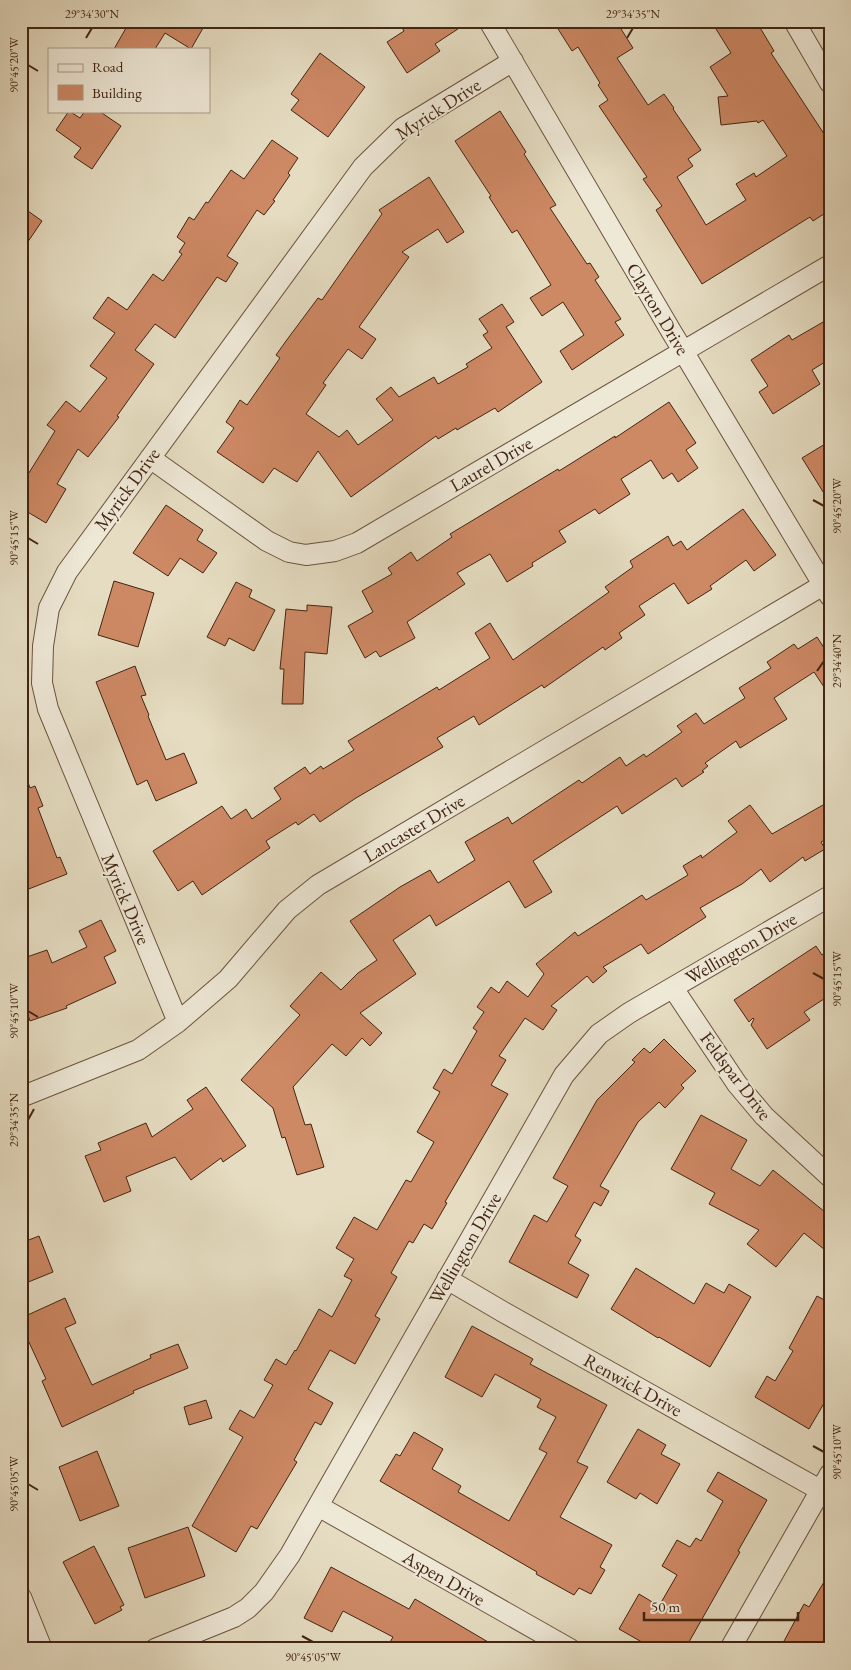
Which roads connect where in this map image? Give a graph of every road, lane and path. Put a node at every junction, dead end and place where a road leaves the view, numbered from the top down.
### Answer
1 (489, 21) edge
2 (794, 21) edge
3 (513, 61) junction
4 (830, 83) edge
5 (830, 266) edge
6 (683, 352) junction
7 (150, 458) junction
8 (828, 587) edge
9 (830, 896) edge
10 (673, 988) junction
11 (178, 1022) junction
12 (21, 1097) edge
13 (830, 1176) edge
14 (447, 1279) junction
15 (825, 1482) edge
16 (318, 1506) junction
17 (21, 1597) edge
18 (42, 1649) edge
19 (155, 1649) edge
20 (570, 1649) edge
21 (730, 1649) edge

1 - 3 street, Clayton Drive
2 - 4 street
3 - 6 street, Clayton Drive
3 - 7 street, Myrick Drive
5 - 6 street, Laurel Drive
6 - 7 street, Laurel Drive
6 - 8 street, Clayton Drive
7 - 11 street, Myrick Drive
8 - 11 street, Lancaster Drive
9 - 10 street, Wellington Drive
10 - 13 street, Feldspar Drive
10 - 14 street, Wellington Drive
11 - 12 street, Lancaster Drive
14 - 15 street, Renwick Drive
14 - 16 street, Wellington Drive
15 - 21 street
16 - 19 street, Wellington Drive
16 - 20 street, Aspen Drive
17 - 18 street

